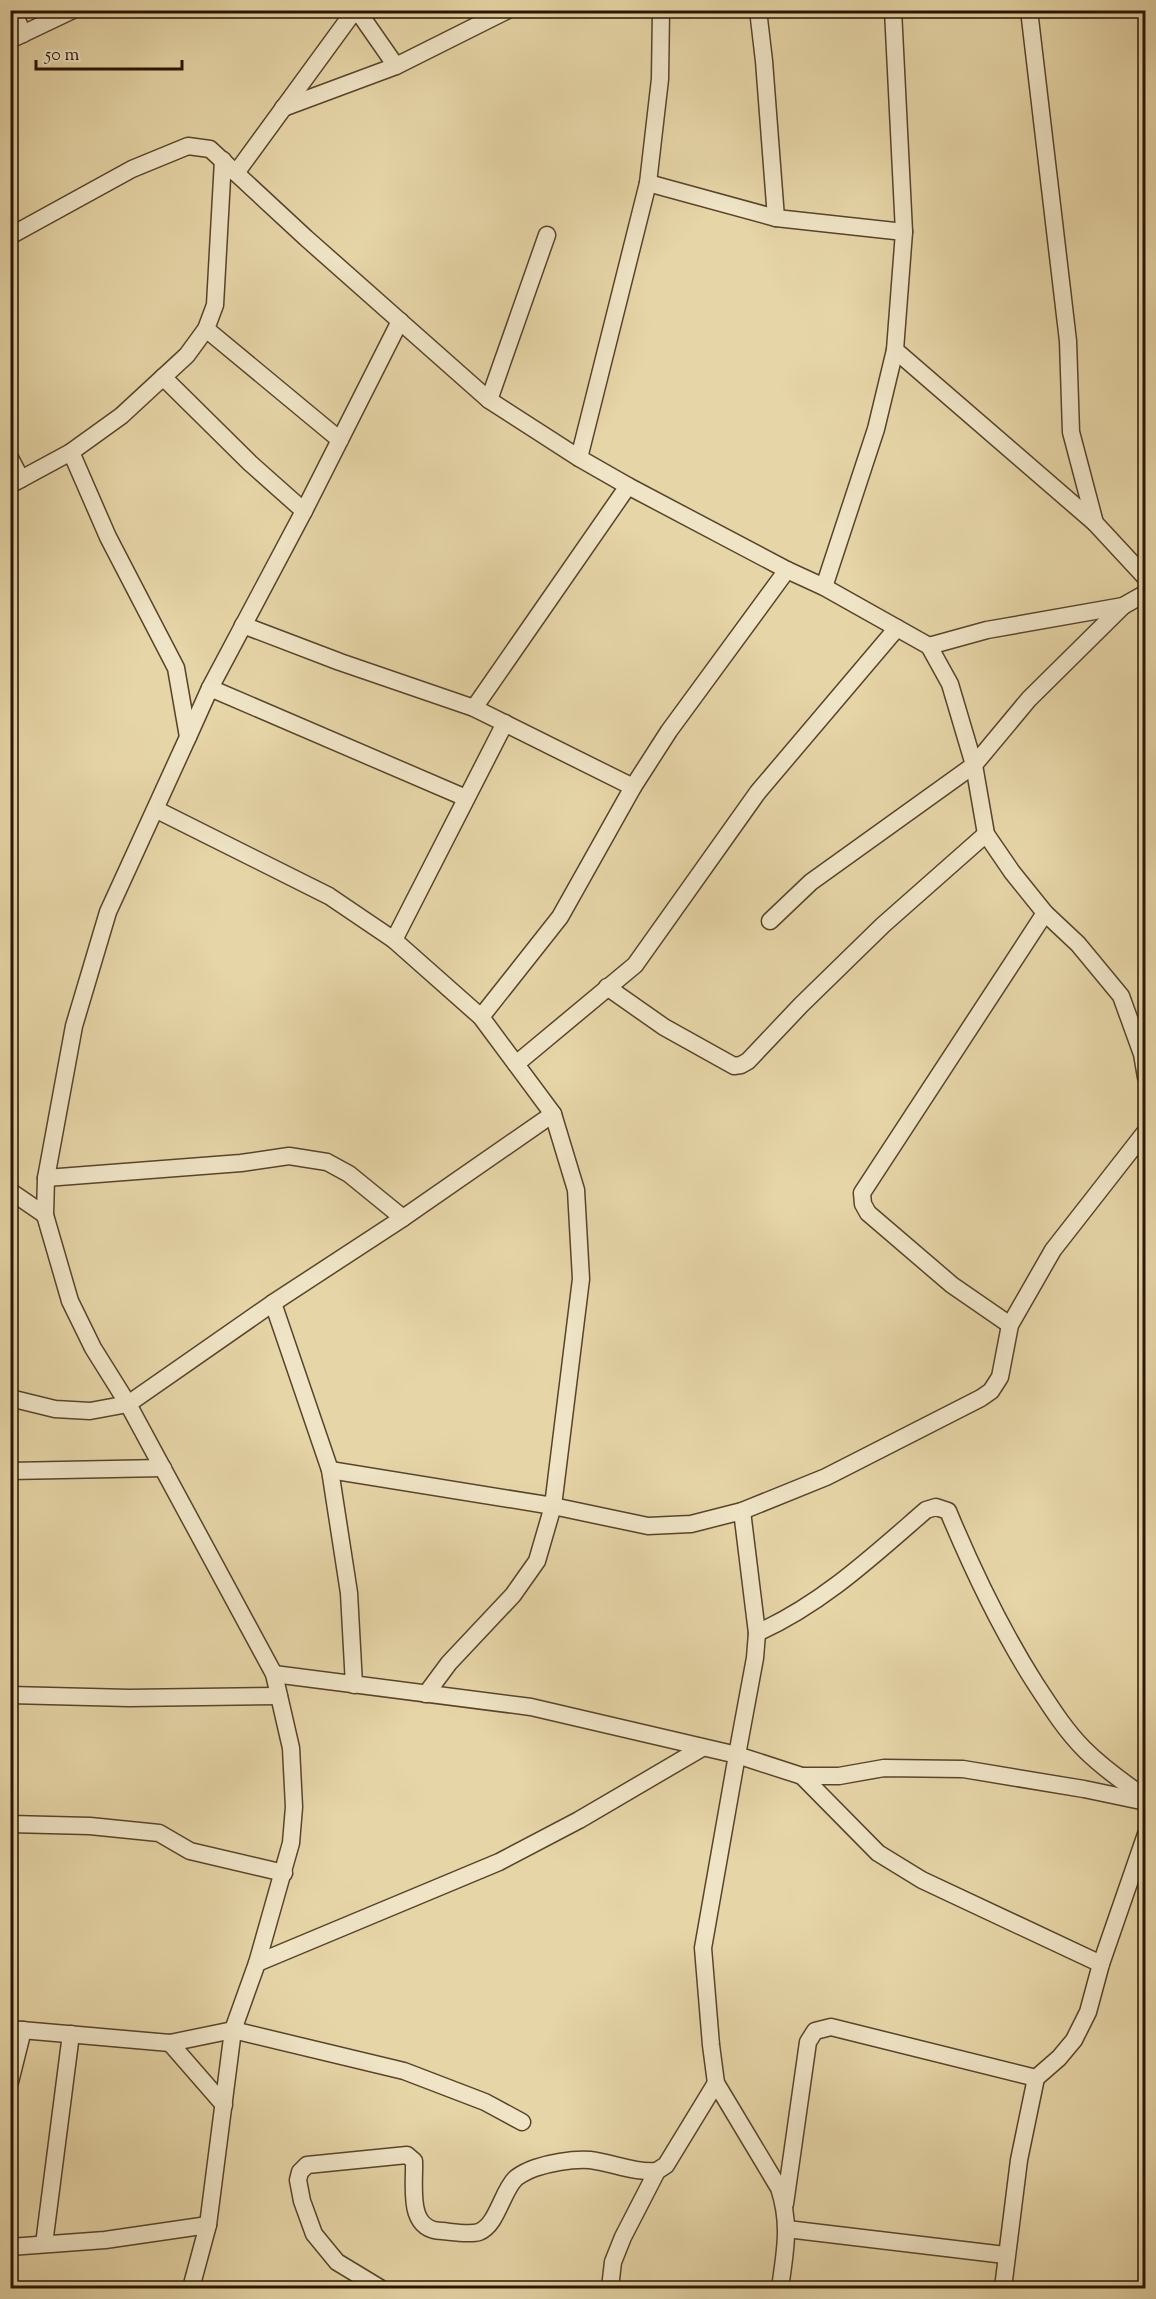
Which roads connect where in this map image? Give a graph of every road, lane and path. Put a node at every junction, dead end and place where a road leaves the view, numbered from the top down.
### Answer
1 (14, 10) edge
2 (73, 10) edge
3 (356, 10) edge
4 (508, 10) edge
5 (661, 10) edge
6 (758, 10) edge
7 (893, 10) edge
8 (1029, 10) edge
9 (17, 36) edge
10 (396, 66) junction
11 (284, 108) junction
12 (223, 160) junction
13 (236, 173) junction
14 (648, 183) junction
15 (776, 218) junction
16 (904, 231) junction
17 (547, 235) dead end
18 (10, 236) edge
19 (400, 321) junction
20 (207, 329) junction
21 (895, 350) junction
22 (163, 377) junction
23 (489, 400) junction
24 (340, 440) junction
25 (71, 452) junction
26 (10, 458) edge
27 (579, 458) junction
28 (16, 482) edge
29 (628, 486) junction
30 (304, 511) junction
31 (1095, 523) junction
32 (787, 570) junction
33 (1146, 578) edge
34 (824, 587) junction
35 (1146, 593) edge
36 (1123, 606) junction
37 (243, 625) junction
38 (897, 628) junction
39 (929, 646) junction
40 (210, 688) junction
41 (474, 708) junction
42 (505, 723) junction
43 (188, 737) junction
44 (974, 765) junction
45 (633, 787) junction
46 (466, 798) junction
47 (157, 810) junction
48 (986, 834) junction
49 (1045, 913) junction
50 (770, 921) dead end
51 (394, 940) junction
52 (607, 987) junction
53 (481, 1017) junction
54 (516, 1064) junction
55 (1146, 1077) edge
56 (553, 1114) junction
57 (1146, 1131) edge
58 (46, 1178) junction
59 (10, 1191) edge
60 (45, 1215) junction
61 (404, 1218) junction
62 (273, 1303) junction
63 (1010, 1325) junction
64 (10, 1398) edge
65 (128, 1404) junction
66 (163, 1468) junction
67 (330, 1470) junction
68 (10, 1471) edge
69 (553, 1506) junction
70 (742, 1512) junction
71 (757, 1633) junction
72 (274, 1674) junction
73 (354, 1685) junction
74 (426, 1694) junction
75 (10, 1695) edge
76 (279, 1696) junction
77 (702, 1748) junction
78 (737, 1755) junction
79 (802, 1776) junction
80 (1146, 1800) edge
81 (10, 1824) edge
82 (1146, 1834) edge
83 (284, 1873) junction
84 (257, 1963) junction
85 (1101, 1964) junction
86 (17, 2030) edge
87 (232, 2030) junction
88 (71, 2034) junction
89 (170, 2043) junction
90 (1036, 2078) junction
91 (10, 2082) edge
92 (716, 2083) junction
93 (224, 2105) junction
94 (522, 2122) dead end
95 (657, 2171) junction
96 (784, 2205) junction
97 (208, 2225) junction
98 (788, 2229) junction
99 (44, 2244) junction
100 (10, 2247) edge
101 (1005, 2255) junction
102 (191, 2289) edge
103 (380, 2289) edge
104 (610, 2289) edge
105 (780, 2289) edge
106 (1003, 2289) edge

1 - 9 street
2 - 9 street
3 - 10 street
3 - 11 street
4 - 10 street
5 - 14 street
6 - 15 street
7 - 16 street
8 - 31 street
10 - 11 street
11 - 13 street
12 - 13 street
12 - 18 street
12 - 20 street
13 - 19 street
14 - 15 street
14 - 27 street
15 - 16 street
16 - 21 street
17 - 23 street
19 - 23 street
19 - 24 street
20 - 22 street
20 - 24 street
21 - 31 street
21 - 34 street
22 - 25 street
22 - 30 street
23 - 27 street
24 - 30 street
25 - 28 street
25 - 43 street
26 - 28 street
27 - 29 street
29 - 32 street
29 - 41 street
30 - 37 street
31 - 33 street
32 - 34 street
32 - 45 street
34 - 38 street
35 - 36 street
36 - 39 street
36 - 44 street
37 - 40 street
37 - 41 street
38 - 39 street
38 - 52 street
39 - 44 street
40 - 43 street
40 - 46 street
41 - 42 street
42 - 45 street
42 - 46 street
43 - 47 street
44 - 48 street
44 - 50 street
45 - 53 street
46 - 51 street
47 - 51 street
47 - 58 street
48 - 49 street
48 - 52 street
49 - 55 street
49 - 63 street
51 - 53 street
52 - 54 street
53 - 54 street
54 - 56 street
56 - 61 street
56 - 69 street
57 - 63 street
58 - 60 street
58 - 61 street
59 - 60 street
60 - 65 street
61 - 62 street
62 - 65 street
62 - 67 street
63 - 70 street
64 - 65 street
65 - 66 street
66 - 68 street
66 - 72 street
67 - 69 street
67 - 73 street
69 - 70 street
69 - 74 street
70 - 71 street
71 - 78 street
71 - 80 street
72 - 73 street
72 - 76 street
73 - 74 street
74 - 77 street
75 - 76 street
76 - 83 street
77 - 78 street
77 - 84 street
78 - 79 street
78 - 92 street
79 - 80 street
79 - 85 street
81 - 83 street
82 - 85 street
83 - 84 street
84 - 87 street
85 - 90 street
86 - 88 street
86 - 91 street
87 - 89 street
87 - 93 street
87 - 94 street
88 - 89 street
88 - 99 street
89 - 93 street
90 - 96 street
90 - 101 street
92 - 95 street
92 - 96 street
93 - 97 street
95 - 103 street
95 - 104 street
96 - 98 street
97 - 99 street
97 - 102 street
98 - 101 street
98 - 105 street
99 - 100 street
101 - 106 street

